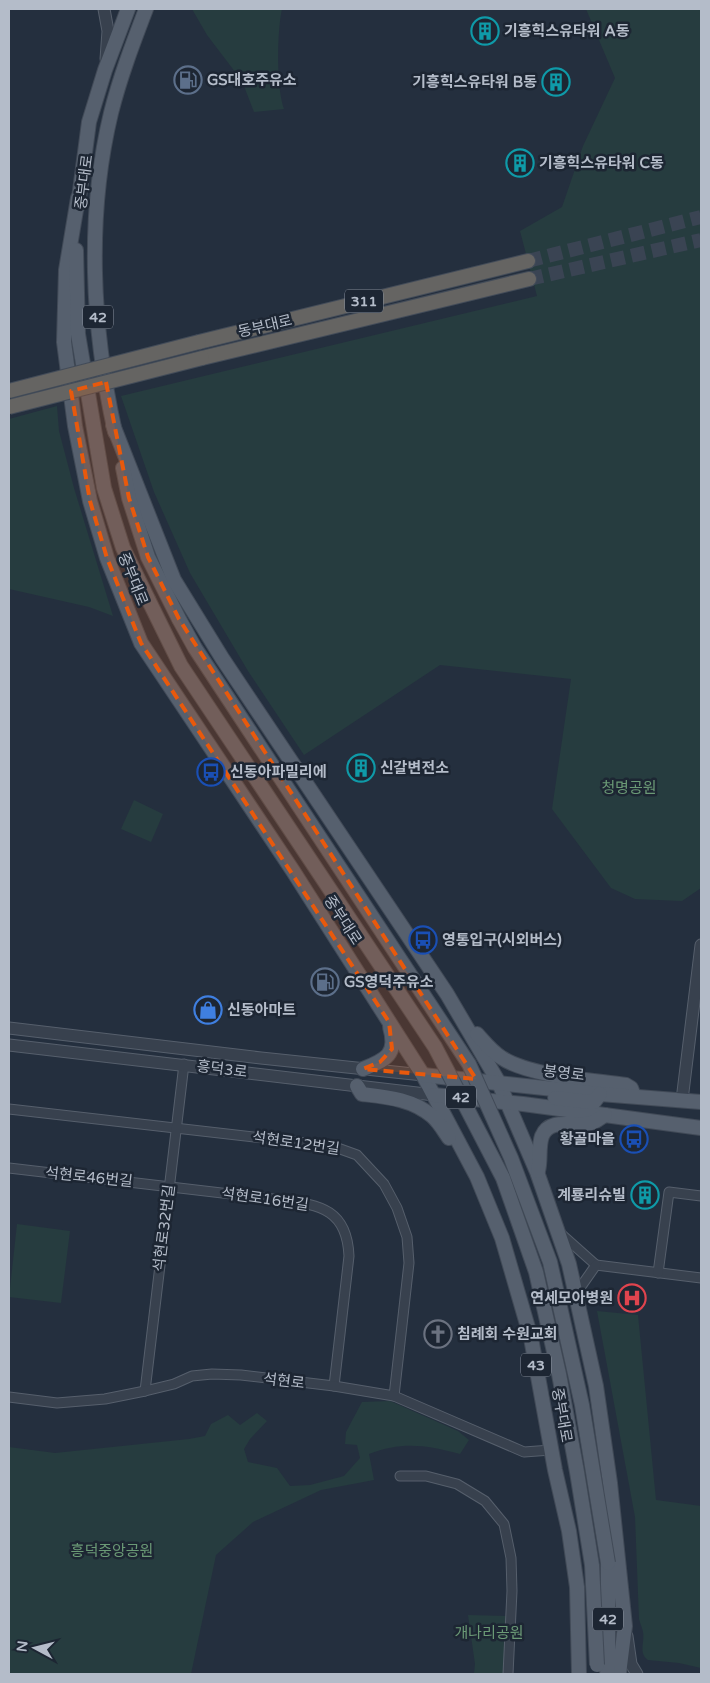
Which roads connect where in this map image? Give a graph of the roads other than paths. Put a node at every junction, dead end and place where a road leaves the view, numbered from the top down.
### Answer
1 (104, 9) edge
2 (128, 9) edge
3 (146, 9) edge
4 (105, 70) junction
5 (78, 198) junction
6 (528, 261) tunnel mouth
7 (529, 279) tunnel mouth
8 (9, 391) edge
9 (9, 407) edge
10 (113, 425) junction
11 (701, 946) edge
12 (447, 994) junction
13 (389, 1022) junction
14 (9, 1028) edge
15 (9, 1045) edge
16 (184, 1064) junction
17 (363, 1069) junction
18 (423, 1074) junction
19 (498, 1081) junction
20 (358, 1086) junction
21 (600, 1094) junction
22 (434, 1095) junction
23 (634, 1096) junction
24 (682, 1100) junction
25 (508, 1102) junction
26 (701, 1102) edge
27 (552, 1108) junction
28 (9, 1109) edge
29 (604, 1115) junction
30 (176, 1128) junction
31 (701, 1128) edge
32 (9, 1168) edge
33 (537, 1172) junction
34 (476, 1174) junction
35 (169, 1186) junction
36 (701, 1196) edge
37 (558, 1232) junction
38 (596, 1265) junction
39 (658, 1273) junction
40 (701, 1278) edge
41 (576, 1295) junction
42 (334, 1386) junction
43 (145, 1391) junction
44 (394, 1396) junction
45 (9, 1397) edge
46 (552, 1450) junction
47 (400, 1476) dead end
48 (625, 1626) junction
49 (600, 1671) edge
50 (508, 1674) edge
51 (579, 1674) edge
52 (618, 1674) edge
53 (637, 1674) edge

1 - 4 street
2 - 4 main road, 중부대로 / 42
3 - 10 main road, 중부대로 / 42
4 - 5 main road, 중부대로 / 42
5 - 13 main road, 중부대로
5 - 49 main road, 중부대로 / 42, bridge
6 - 8 highway, 동부대로 / 311, bridge
7 - 9 highway, 동부대로 / 311, bridge
10 - 12 main road, 중부대로
10 - 49 main road, 중부대로 / 42, bridge
11 - 24 street
12 - 19 main road, 중부대로
12 - 23 main road
13 - 17 main road
13 - 18 main road, 중부대로
14 - 17 street, 흥덕3로
15 - 16 street, 흥덕3로
16 - 20 street, 흥덕3로
16 - 30 street, 석현로32번길
17 - 18 street, 흥덕3로
18 - 19 main road, 봉영로
18 - 22 main road, 중부대로 / 43
19 - 21 main road, 봉영로
19 - 25 main road, 중부대로
20 - 22 street, 흥덕3로
20 - 34 main road
21 - 23 main road, 봉영로
21 - 27 main road
22 - 25 main road
22 - 34 main road, 중부대로 / 43
23 - 24 main road, 봉영로
24 - 26 main road, 봉영로
25 - 27 main road
25 - 33 main road, 중부대로
27 - 29 main road
28 - 30 street, 석현로12번길
29 - 31 main road
29 - 33 main road
30 - 35 street, 석현로32번길
30 - 44 street, 석현로12번길
32 - 35 street, 석현로46번길
33 - 37 main road, 중부대로
34 - 46 main road, 중부대로 / 43
35 - 42 street, 석현로16번길
35 - 43 street, 석현로32번길
36 - 39 street
37 - 38 street
37 - 41 main road, 중부대로
38 - 39 street
38 - 41 street
39 - 40 street
41 - 48 main road, 중부대로
42 - 43 street, 석현로
42 - 44 street, 석현로
43 - 45 street, 석현로
44 - 46 street, 석현로
46 - 51 main road, 중부대로 / 43
47 - 50 street
48 - 52 main road, 중부대로
48 - 53 street

